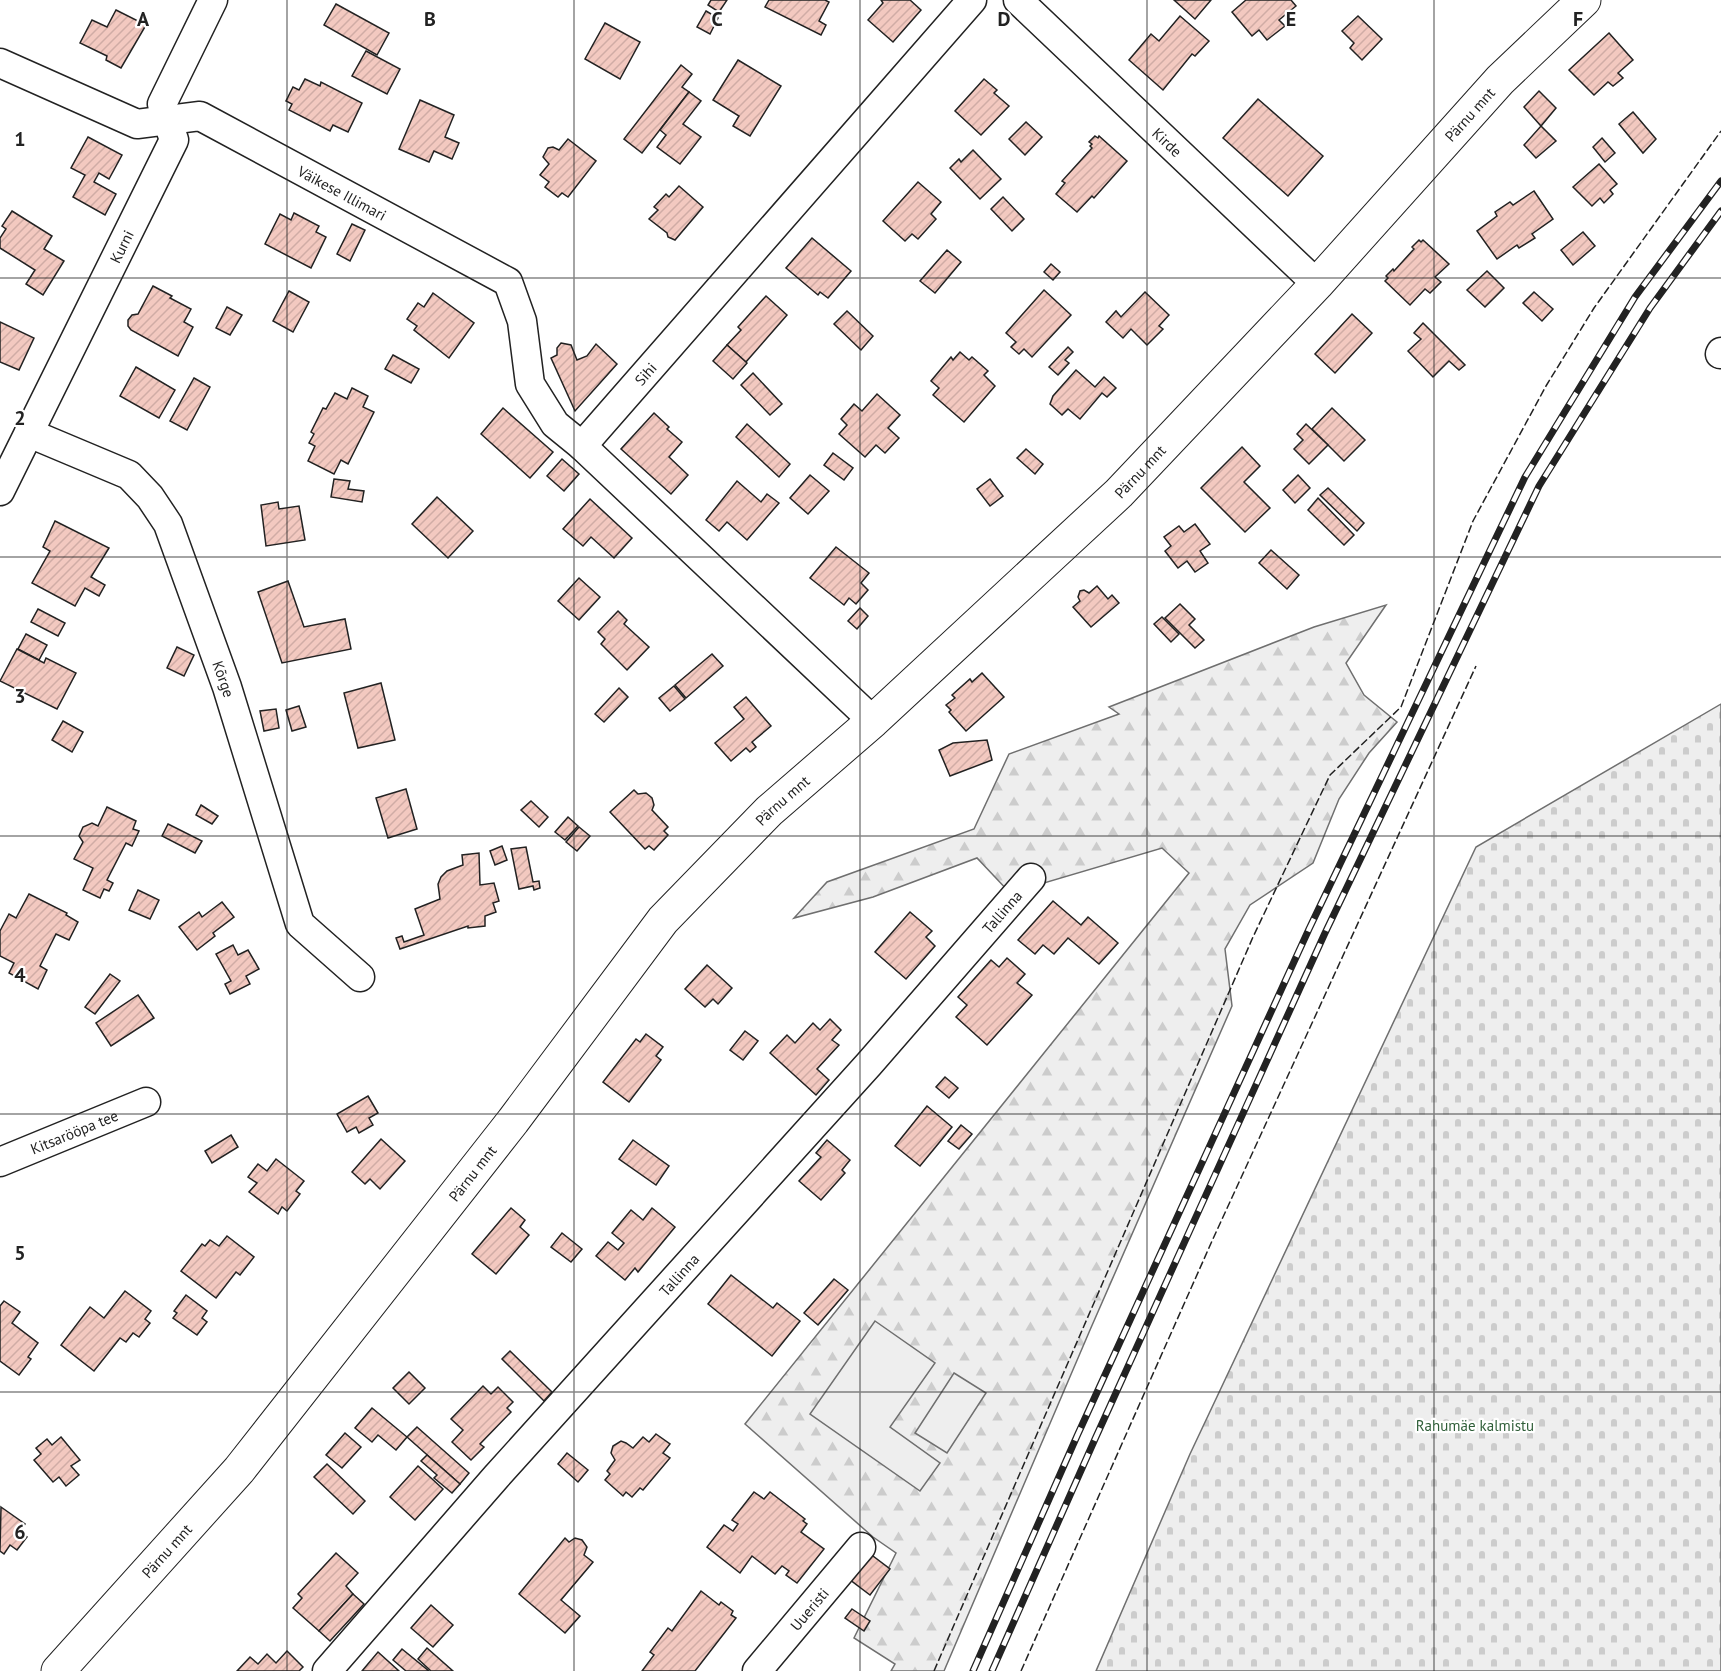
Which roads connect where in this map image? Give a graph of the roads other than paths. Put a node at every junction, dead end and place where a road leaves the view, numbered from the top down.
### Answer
1 (213, 0) edge
2 (972, 0) edge
3 (1018, 0) edge
4 (1584, 0) edge
5 (0, 63) edge
6 (168, 120) junction
7 (1317, 284) junction
8 (29, 434) junction
9 (582, 446) junction
10 (0, 491) edge
11 (873, 721) junction
12 (1031, 879) dead end
13 (360, 977) dead end
14 (146, 1102) dead end
15 (0, 1162) edge
16 (861, 1546) dead end
17 (57, 1671) edge
18 (327, 1671) edge
19 (757, 1671) edge

1 - 6 street, Kurni
2 - 9 street, Sihi
3 - 7 street, Kirde
4 - 7 main road, Pärnu mnt
5 - 6 street, Väikese Illimari
6 - 8 street, Kurni
6 - 9 street, Väikese Illimari
7 - 11 main road, Pärnu mnt
8 - 10 street, Kurni
8 - 13 street, Kõrge
9 - 11 street
11 - 17 main road, Pärnu mnt
12 - 18 street, Tallinna
14 - 15 street, Kitsarööpa tee
16 - 19 street, Uueristi

